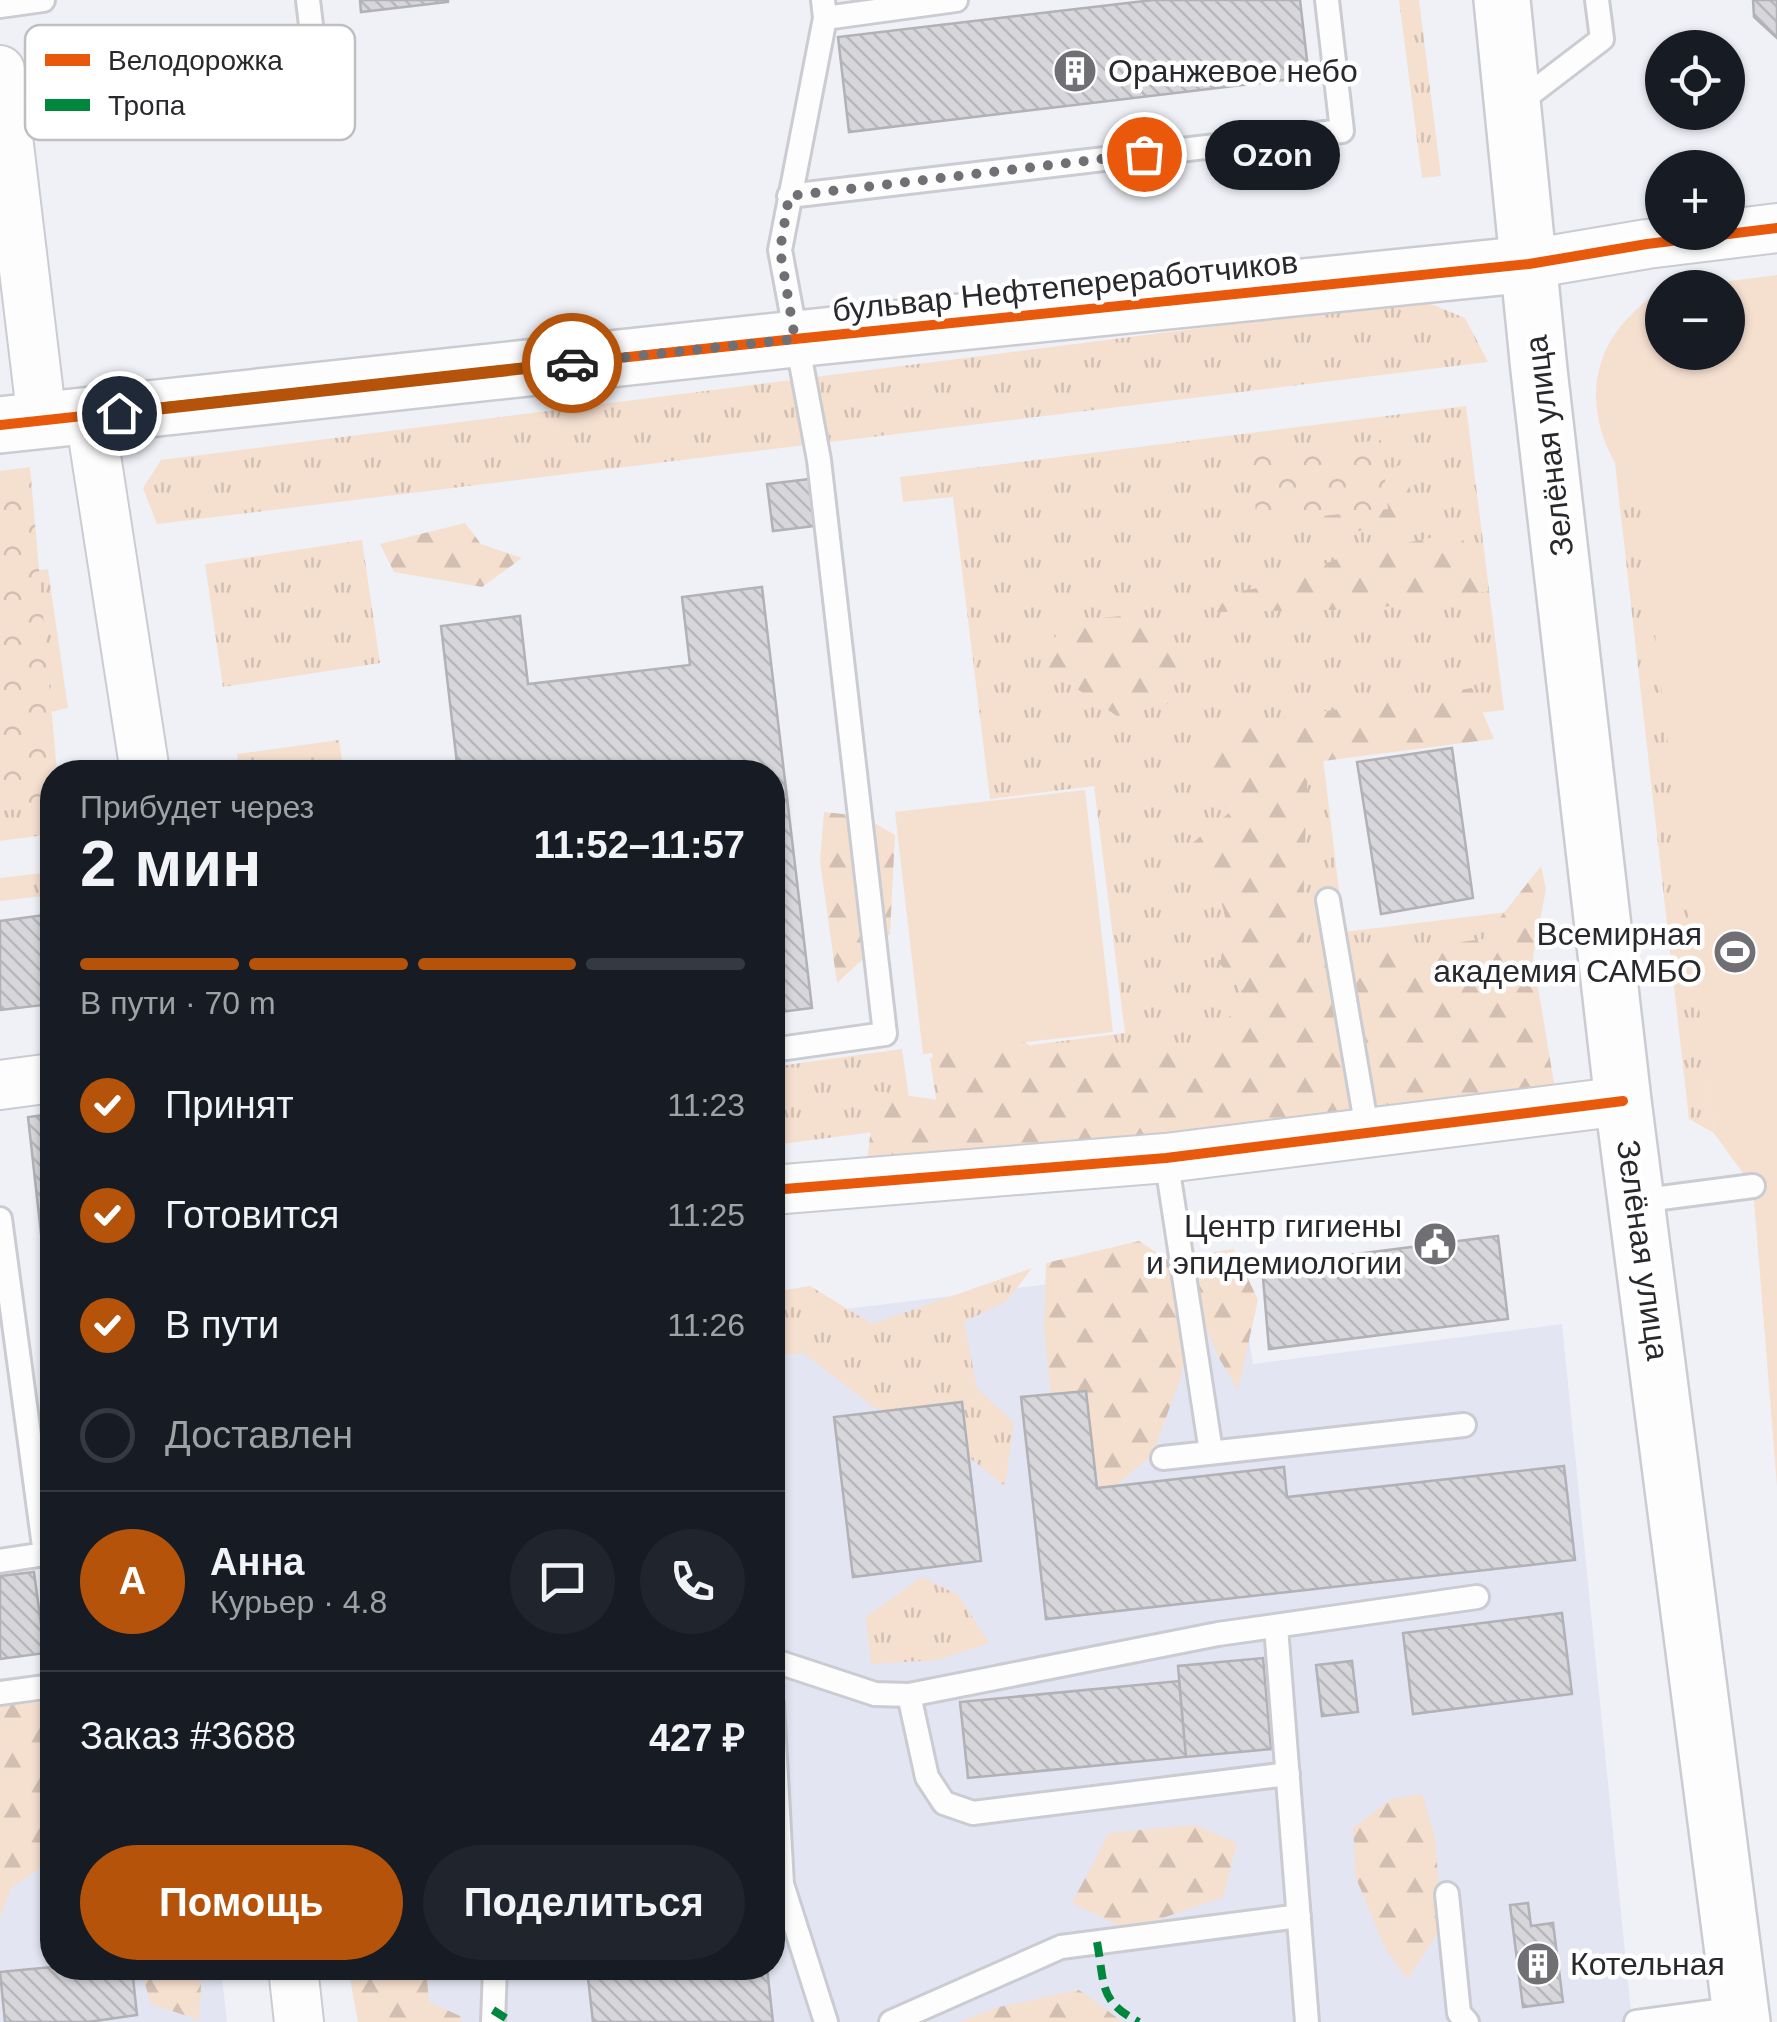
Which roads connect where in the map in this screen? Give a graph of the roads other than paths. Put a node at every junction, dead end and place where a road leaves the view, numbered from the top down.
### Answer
1 (43, 0) edge
2 (308, 0) edge
3 (956, 0) edge
4 (1327, 0) edge
5 (1502, 0) edge
6 (1597, 0) edge
7 (0, 6) edge
8 (824, 9) edge
9 (311, 25) edge
10 (0, 70) edge
11 (1513, 108) junction
12 (789, 196) junction
13 (1777, 228) edge
14 (1529, 264) junction
15 (795, 339) junction
16 (44, 421) edge
17 (142, 760) edge
18 (1328, 900) dead end
19 (785, 1048) edge
20 (40, 1080) edge
21 (0, 1085) edge
22 (1623, 1102) junction
23 (1368, 1134) junction
24 (1166, 1158) junction
25 (1753, 1186) dead end
26 (785, 1189) edge
27 (1638, 1201) junction
28 (0, 1219) edge
29 (1464, 1424) dead end
30 (1211, 1452) junction
31 (1164, 1458) dead end
32 (40, 1493) edge
33 (40, 1556) edge
34 (0, 1561) edge
35 (1476, 1597) dead end
36 (1276, 1627) junction
37 (785, 1664) edge
38 (40, 1688) edge
39 (0, 1693) edge
40 (910, 1695) junction
41 (1288, 1774) junction
42 (785, 1893) edge
43 (1447, 1894) dead end
44 (1298, 1916) junction
45 (294, 1980) edge
46 (494, 1980) edge
47 (1741, 2015) edge
48 (299, 2022) edge
49 (493, 2022) edge
50 (826, 2022) edge
51 (891, 2022) edge
52 (1307, 2022) edge
53 (1467, 2022) edge
54 (1636, 2022) edge

1 - 7 lane
2 - 9 lane
3 - 8 lane
4 - 12 lane
5 - 11 main road, Зелёная улица
6 - 11 lane
8 - 12 lane
10 - 16 street
11 - 14 main road, Зелёная улица
12 - 15 lane
13 - 14 street, бульвар Нефтепереработчиков
14 - 15 main road, бульвар Нефтепереработчиков
14 - 22 main road, Зелёная улица
15 - 16 main road, бульвар Нефтепереработчиков
15 - 19 lane
16 - 17 street
18 - 23 lane
20 - 21 street
22 - 23 street
22 - 27 main road, Зелёная улица
23 - 24 street
24 - 26 street
24 - 30 lane
25 - 27 lane
27 - 47 main road, Зелёная улица
28 - 32 lane
29 - 30 lane
30 - 31 lane
33 - 34 lane
35 - 36 lane
36 - 40 lane
36 - 41 lane
37 - 40 lane
38 - 39 lane
40 - 41 lane
41 - 44 lane
42 - 50 lane
43 - 53 lane
44 - 51 lane
44 - 52 lane
45 - 48 street
46 - 49 lane
47 - 54 lane

